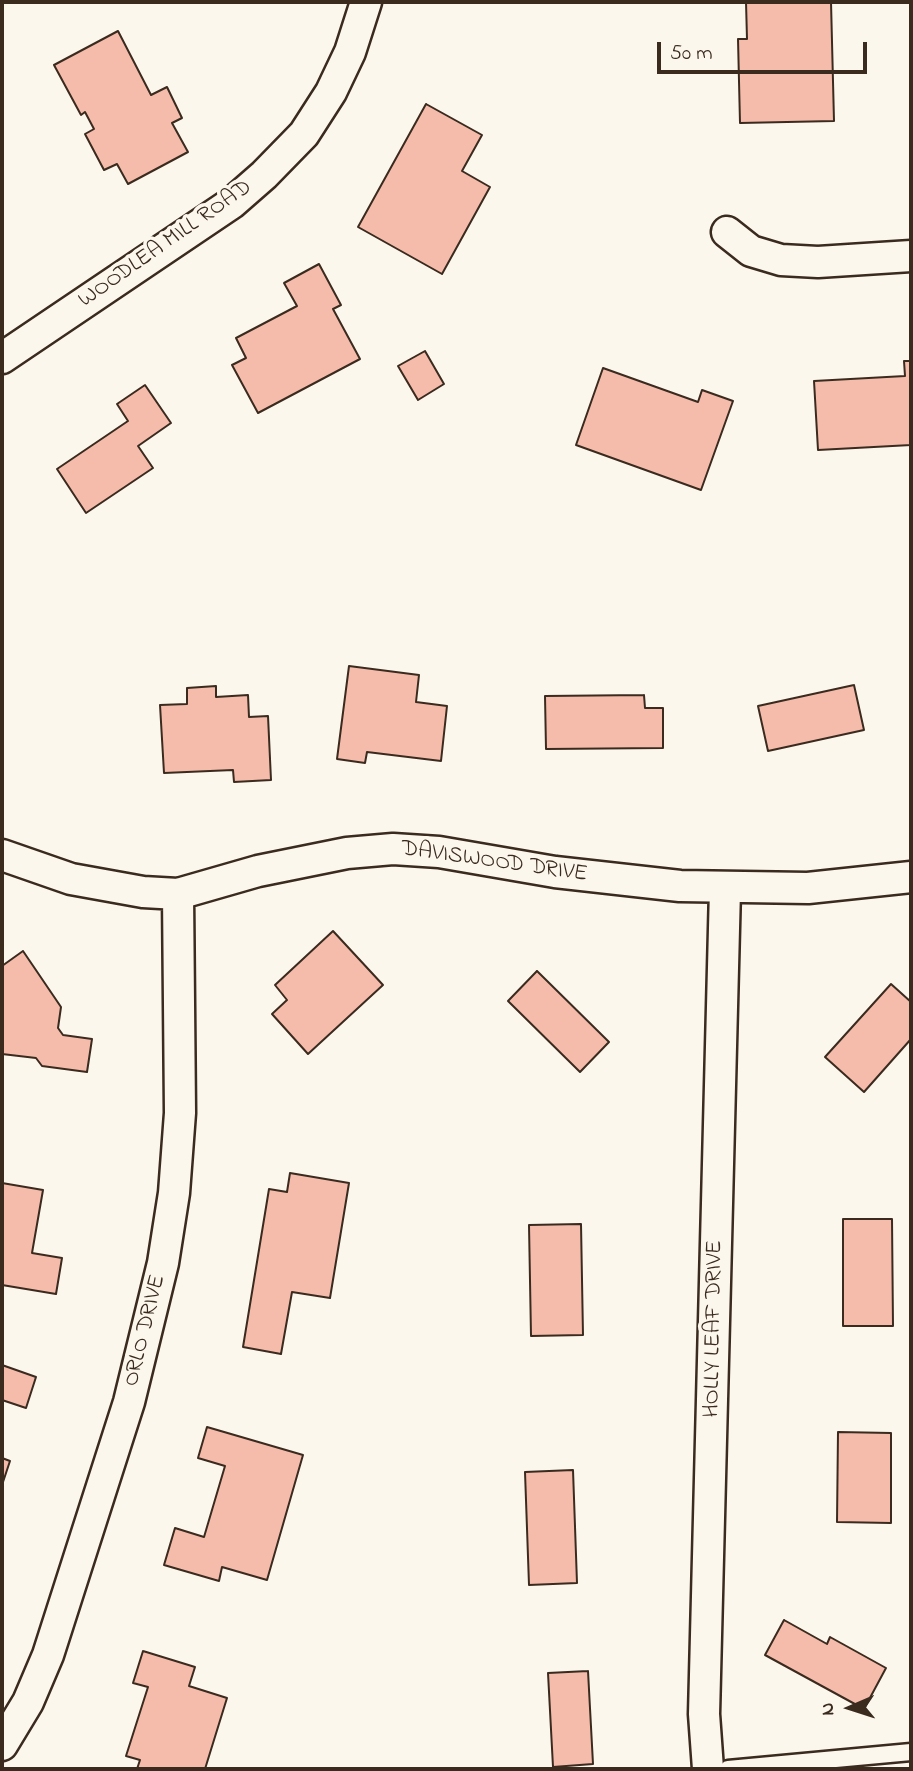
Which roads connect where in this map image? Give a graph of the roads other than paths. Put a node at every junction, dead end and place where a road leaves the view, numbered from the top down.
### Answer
1 (366, 2) edge
2 (727, 232) dead end
3 (911, 256) edge
4 (5, 349) edge
5 (2, 855) edge
6 (911, 877) edge
7 (725, 888) junction
8 (178, 894) junction
9 (2, 1745) edge
10 (911, 1752) edge
11 (708, 1769) edge
12 (728, 1769) edge

1 - 4 street, WOODLEA MILL ROAD
2 - 3 street
5 - 8 street, DAVISWOOD DRIVE
6 - 7 street, DAVISWOOD DRIVE
7 - 8 street, DAVISWOOD DRIVE
7 - 11 street, HOLLY LEAF DRIVE
8 - 9 street, ORLO DRIVE
10 - 12 lane

